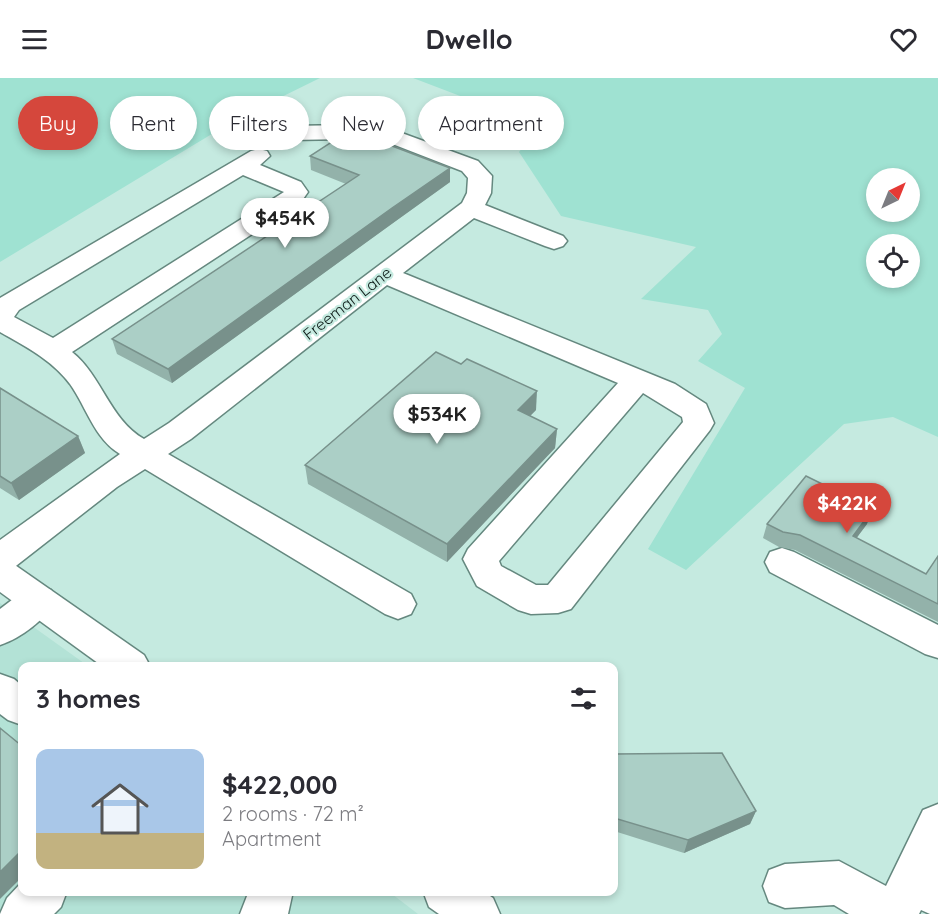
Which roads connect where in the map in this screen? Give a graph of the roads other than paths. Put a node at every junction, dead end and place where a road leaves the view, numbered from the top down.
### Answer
1 (309, 134) edge
2 (269, 150) edge
3 (241, 166) junction
4 (471, 208) junction
5 (554, 241) dead end
6 (383, 274) junction
7 (0, 315) edge
8 (53, 351) junction
9 (638, 380) junction
10 (144, 454) junction
11 (0, 559) edge
12 (782, 562) dead end
13 (0, 573) edge
14 (38, 600) junction
15 (398, 604) dead end
16 (0, 630) edge
17 (938, 643) edge
18 (124, 662) edge
19 (0, 691) edge
20 (18, 705) edge
21 (938, 824) edge
22 (785, 886) dead end
23 (40, 896) edge
24 (270, 896) edge
25 (909, 901) edge
26 (23, 914) edge
27 (262, 914) edge

1 - 4 main road
2 - 3 main road
3 - 7 main road
3 - 8 main road
4 - 5 main road
4 - 6 main road, Freeman Lane
6 - 9 main road
6 - 10 main road, Freeman Lane
7 - 8 main road
8 - 10 main road
9 - 9 main road
10 - 11 main road, Freeman Lane
10 - 15 main road
12 - 17 main road
13 - 14 main road
14 - 16 main road
14 - 18 main road
19 - 20 main road
21 - 25 main road
22 - 25 main road
23 - 26 main road
24 - 27 main road

